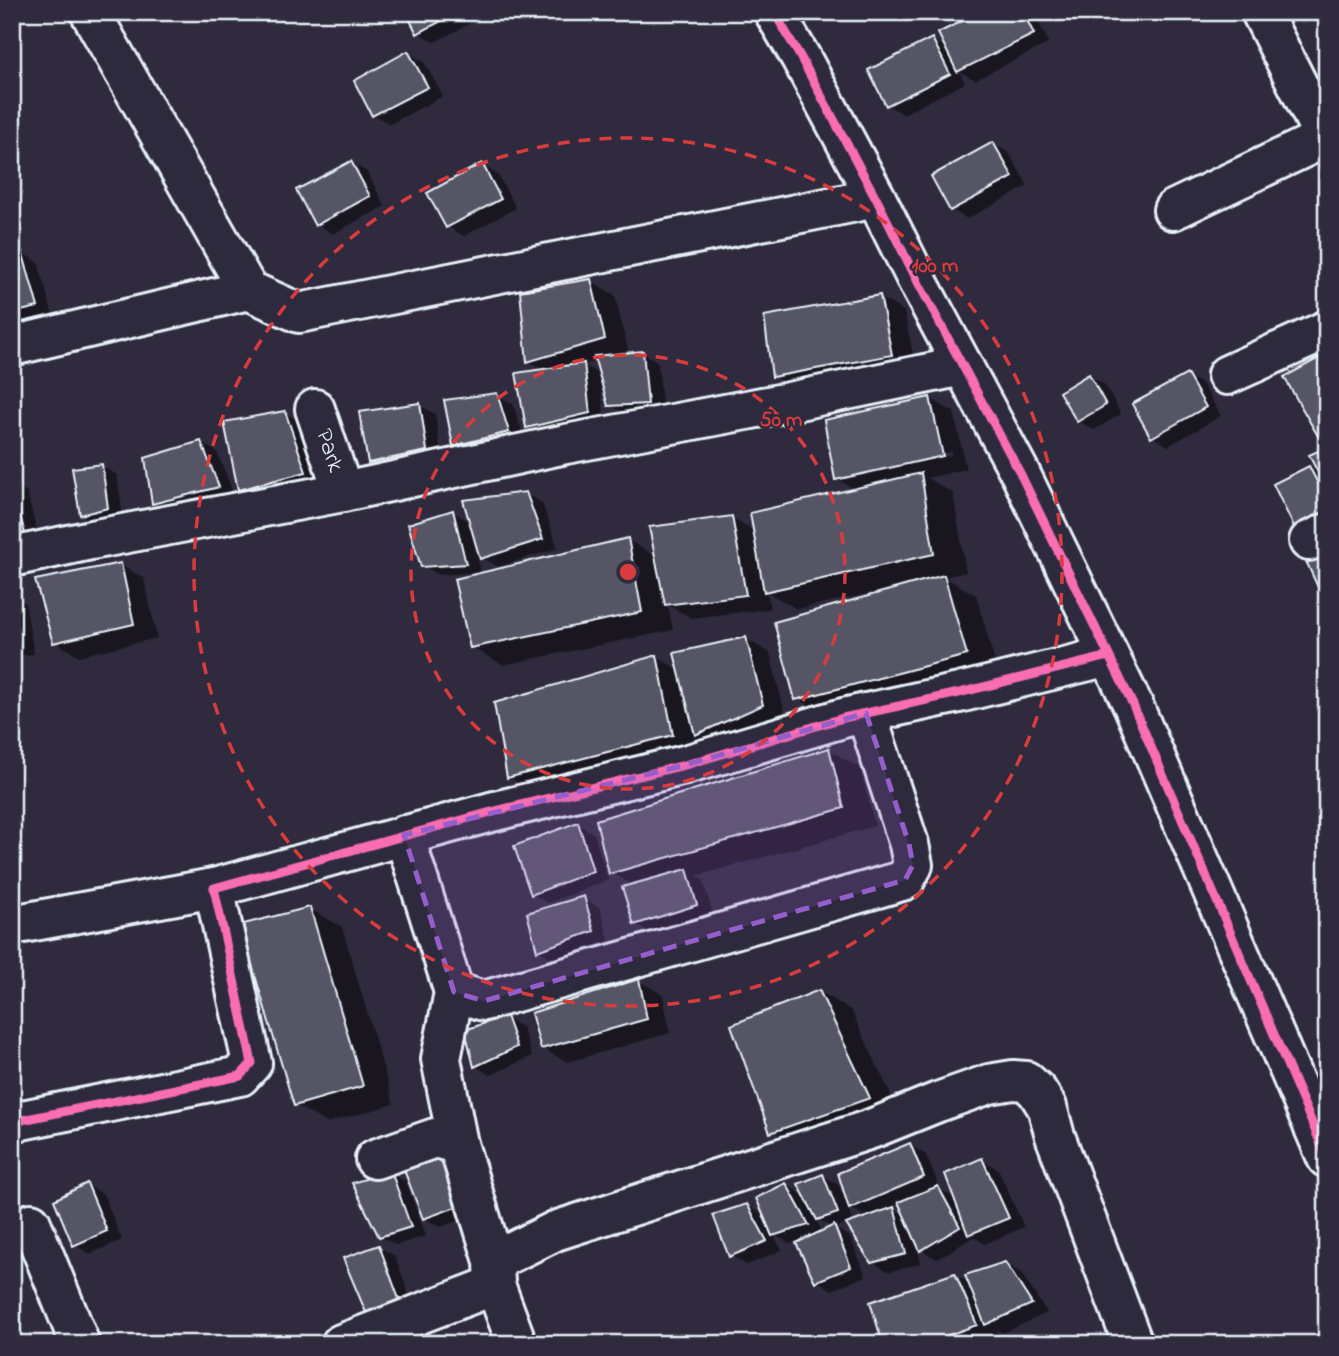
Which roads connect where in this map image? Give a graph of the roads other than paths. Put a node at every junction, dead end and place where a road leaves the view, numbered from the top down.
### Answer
1 (90, 12) edge
2 (775, 12) edge
3 (1261, 12) edge
4 (1325, 141) edge
5 (876, 198) junction
6 (1173, 211) dead end
7 (248, 290) junction
8 (1327, 330) edge
9 (12, 346) edge
10 (963, 366) junction
11 (1227, 375) dead end
12 (315, 409) dead end
13 (343, 492) junction
14 (12, 557) edge
15 (1109, 656) junction
16 (866, 713) junction
17 (404, 835) junction
18 (214, 888) junction
19 (12, 925) edge
20 (454, 992) junction
21 (12, 1122) edge
22 (458, 1144) junction
23 (1327, 1158) edge
24 (375, 1159) dead end
25 (31, 1223) dead end
26 (494, 1273) junction
27 (80, 1344) edge
28 (341, 1344) edge
29 (517, 1344) edge
30 (1133, 1344) edge

1 - 7 street
2 - 5 street
3 - 4 street
4 - 6 street
5 - 7 street
5 - 10 street
7 - 9 street
8 - 11 street
10 - 13 street
10 - 15 street
12 - 13 street, Park
13 - 14 street
15 - 16 street
15 - 23 street
16 - 17 street
16 - 20 street
17 - 18 street
17 - 20 street
18 - 19 street
18 - 21 street
20 - 22 street
22 - 24 street
22 - 26 street
25 - 27 street
26 - 28 street
26 - 29 street
26 - 30 street

